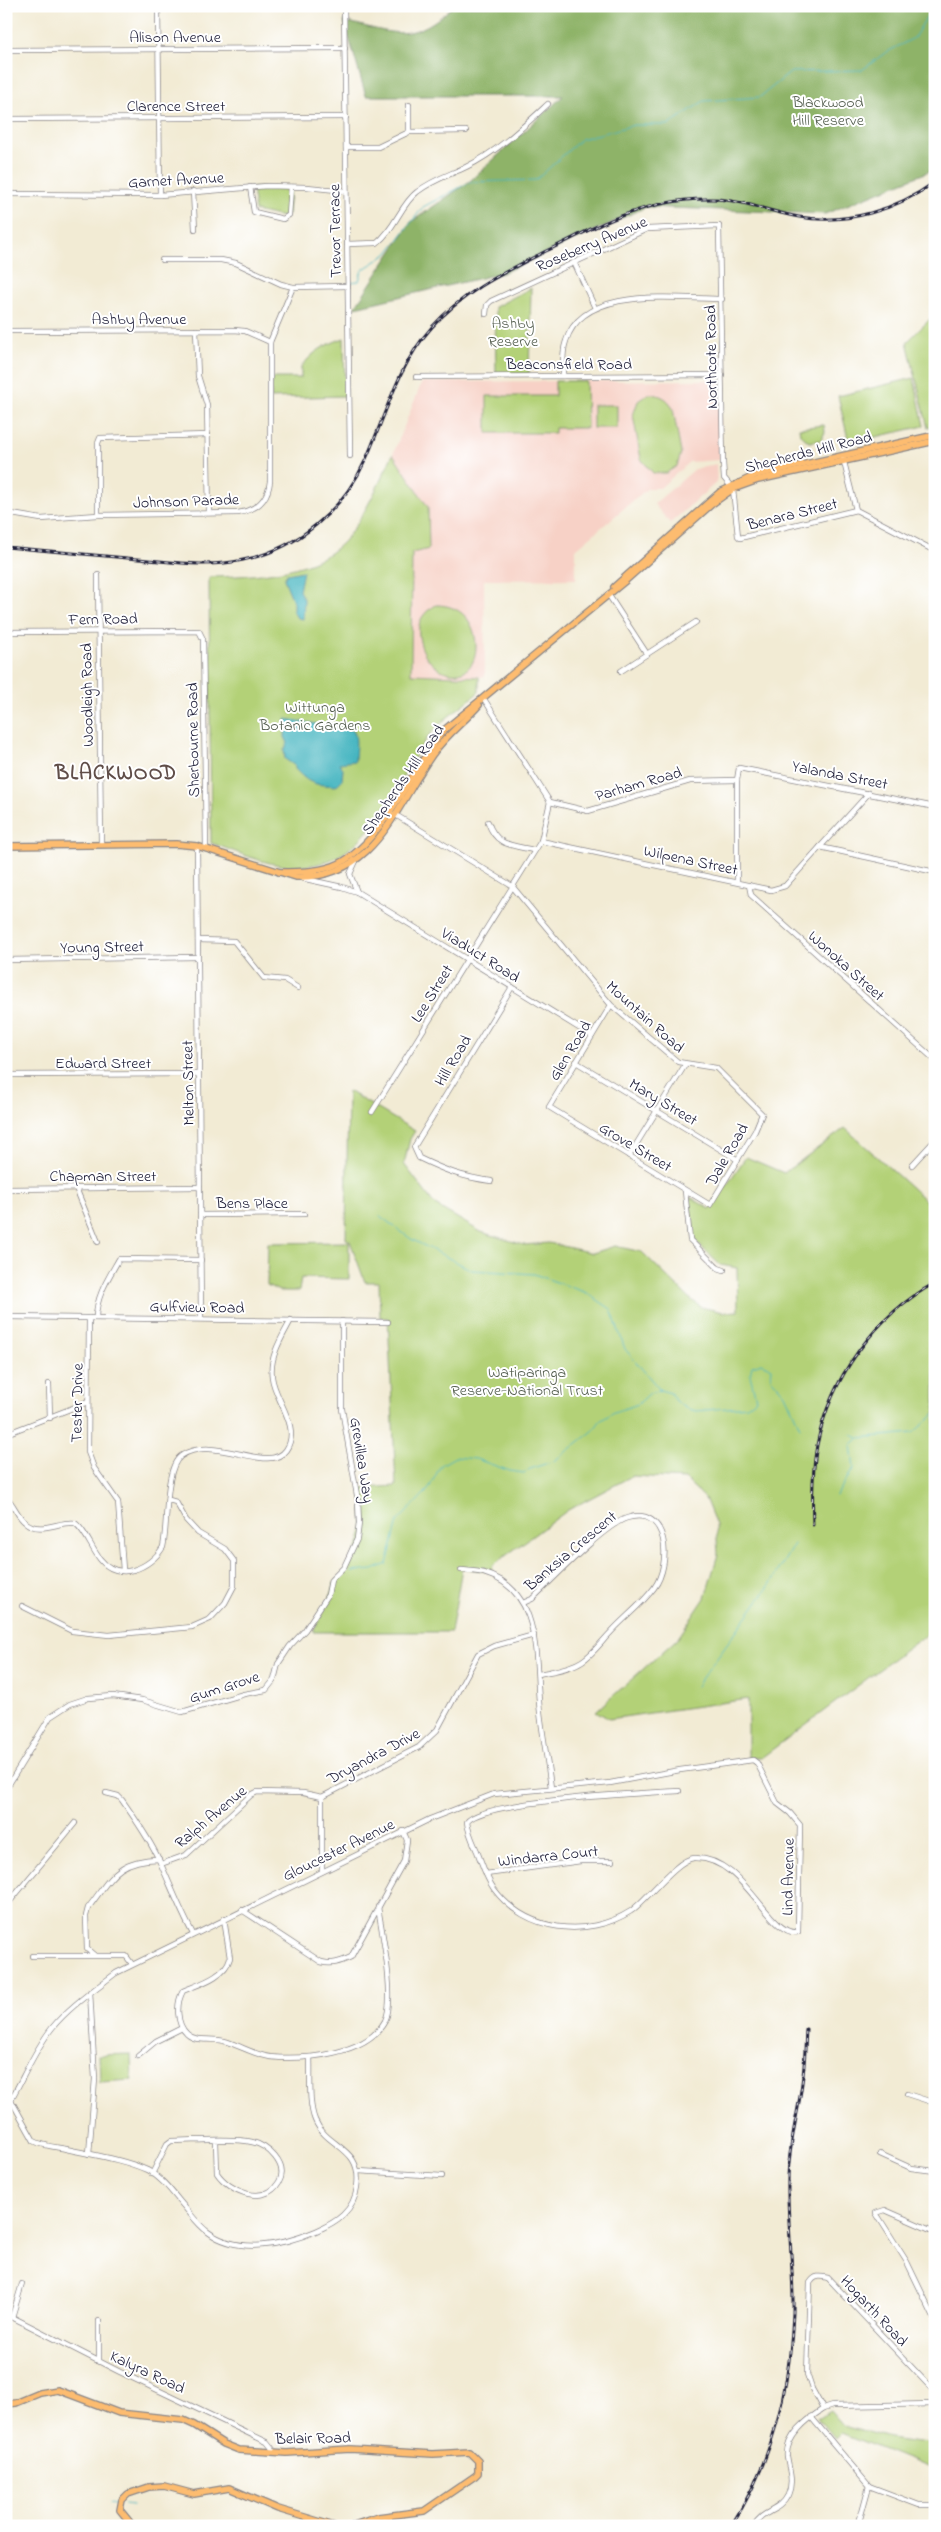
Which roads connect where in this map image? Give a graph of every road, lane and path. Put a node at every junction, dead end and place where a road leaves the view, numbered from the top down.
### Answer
1 (158, 6) edge
2 (344, 6) edge
3 (159, 48) junction
4 (345, 48) junction
5 (6, 50) edge
6 (548, 104) dead end
7 (409, 105) dead end
8 (346, 117) junction
9 (160, 118) junction
10 (6, 119) edge
11 (466, 131) dead end
12 (409, 132) junction
13 (346, 147) junction
14 (250, 187) junction
15 (291, 187) junction
16 (193, 191) junction
17 (346, 191) junction
18 (6, 194) edge
19 (160, 194) junction
20 (719, 226) joint
21 (195, 229) dead end
22 (347, 244) junction
23 (162, 260) dead end
24 (574, 262) junction
25 (348, 286) junction
26 (293, 287) junction
27 (722, 299) junction
28 (595, 308) junction
29 (486, 314) dead end
30 (196, 330) junction
31 (6, 331) edge
32 (270, 342) junction
33 (722, 375) junction
34 (416, 376) dead end
35 (563, 376) junction
36 (208, 435) junction
37 (935, 435) edge
38 (935, 441) edge
39 (350, 456) dead end
40 (843, 459) junction
41 (731, 487) junction
42 (856, 510) junction
43 (209, 512) junction
44 (6, 513) edge
45 (98, 515) junction
46 (736, 534) joint
47 (935, 551) edge
48 (98, 575) dead end
49 (608, 594) junction
50 (696, 622) dead end
51 (98, 631) junction
52 (199, 631) joint
53 (6, 632) edge
54 (647, 654) junction
55 (621, 671) dead end
56 (484, 698) junction
57 (737, 780) junction
58 (868, 793) junction
59 (550, 802) junction
60 (935, 807) edge
61 (392, 813) junction
62 (488, 822) dead end
63 (541, 841) junction
64 (101, 844) junction
65 (6, 846) edge
66 (197, 846) junction
67 (820, 847) junction
68 (206, 849) junction
69 (533, 850) junction
70 (356, 860) junction
71 (279, 872) junction
72 (935, 872) edge
73 (296, 877) junction
74 (737, 882) junction
75 (749, 885) junction
76 (512, 886) junction
77 (357, 892) junction
78 (198, 940) junction
79 (198, 958) junction
80 (467, 959) junction
81 (6, 960) edge
82 (298, 988) dead end
83 (512, 988) junction
84 (611, 1005) junction
85 (592, 1036) junction
86 (935, 1060) edge
87 (576, 1062) junction
88 (685, 1065) junction
89 (199, 1074) junction
90 (6, 1075) edge
91 (549, 1108) joint
92 (657, 1111) junction
93 (372, 1112) dead end
94 (762, 1114) joint
95 (935, 1140) edge
96 (629, 1156) junction
97 (738, 1160) junction
98 (912, 1165) dead end
99 (491, 1181) dead end
100 (200, 1187) junction
101 (76, 1188) junction
102 (6, 1189) edge
103 (686, 1191) junction
104 (710, 1205) joint
105 (304, 1214) dead end
106 (200, 1215) junction
107 (98, 1242) dead end
108 (201, 1260) junction
109 (724, 1270) dead end
110 (6, 1317) edge
111 (89, 1318) junction
112 (96, 1318) junction
113 (201, 1319) junction
114 (291, 1320) junction
115 (342, 1321) junction
116 (388, 1322) dead end
117 (49, 1384) dead end
118 (88, 1402) junction
119 (50, 1418) junction
120 (6, 1434) edge
121 (6, 1497) edge
122 (169, 1500) junction
123 (124, 1570) junction
124 (461, 1570) dead end
125 (328, 1595) joint
126 (524, 1603) junction
127 (22, 1606) dead end
128 (534, 1635) junction
129 (538, 1674) junction
130 (552, 1788) junction
131 (6, 1789) edge
132 (678, 1791) dead end
133 (106, 1793) dead end
134 (322, 1797) junction
135 (75, 1823) dead end
136 (800, 1823) joint
137 (403, 1831) junction
138 (612, 1861) dead end
139 (160, 1862) junction
140 (322, 1870) junction
141 (486, 1874) junction
142 (6, 1906) edge
143 (378, 1908) junction
144 (242, 1910) junction
145 (224, 1919) junction
146 (193, 1934) junction
147 (94, 1955) junction
148 (32, 1956) dead end
149 (132, 1964) junction
150 (90, 1992) junction
151 (182, 2028) junction
152 (138, 2056) dead end
153 (310, 2057) junction
154 (907, 2094) dead end
155 (12, 2100) junction
156 (935, 2103) edge
157 (6, 2108) edge
158 (216, 2141) junction
159 (89, 2154) junction
160 (880, 2154) dead end
161 (358, 2171) junction
162 (935, 2171) edge
163 (152, 2174) junction
164 (442, 2176) dead end
165 (935, 2232) edge
166 (22, 2284) dead end
167 (6, 2314) edge
168 (12, 2317) junction
169 (935, 2320) edge
170 (99, 2321) dead end
171 (99, 2362) junction
172 (935, 2392) edge
173 (6, 2404) edge
174 (935, 2404) edge
175 (823, 2409) junction
176 (811, 2417) junction
177 (275, 2452) junction
178 (869, 2486) junction
179 (935, 2505) edge
180 (133, 2526) edge
181 (334, 2526) edge
182 (351, 2526) edge
183 (754, 2526) edge
184 (858, 2526) edge

1 - 3 street
2 - 4 street, Trevor Terrace
3 - 4 street, Alison Avenue
3 - 5 street, Alison Avenue
3 - 9 street
4 - 8 street, Trevor Terrace
6 - 22 street
7 - 12 street
8 - 9 street, Clarence Street
8 - 13 street, Trevor Terrace
9 - 10 street, Clarence Street
9 - 19 street
11 - 12 street
12 - 13 street
13 - 17 street, Trevor Terrace
14 - 15 street, Garnet Avenue
14 - 15 street
14 - 16 street, Garnet Avenue
15 - 17 street, Garnet Avenue
16 - 19 street, Garnet Avenue
16 - 21 street
17 - 22 street, Trevor Terrace
18 - 19 street, Garnet Avenue
20 - 24 street, Roseberry Avenue
20 - 27 street, Northcote Road
22 - 25 street, Trevor Terrace
23 - 26 street
24 - 28 street
24 - 29 street, Roseberry Avenue
25 - 26 street
25 - 39 street, Trevor Terrace
26 - 32 street, Johnson Parade
27 - 28 street
27 - 33 street, Northcote Road
28 - 35 street
30 - 31 street, Ashby Avenue
30 - 32 street, Ashby Avenue
30 - 36 street
32 - 43 street, Johnson Parade
33 - 35 street, Beaconsfield Road
33 - 41 street, Northcote Road
34 - 35 street, Beaconsfield Road
36 - 43 street
36 - 45 street
37 - 40 main road, Shepherds Hill Road
38 - 40 main road, Shepherds Hill Road
40 - 41 main road, Shepherds Hill Road
40 - 42 street
41 - 46 street, Northcote Road
41 - 49 main road, Shepherds Hill Road
42 - 46 street, Benara Street
42 - 47 street
43 - 45 street, Johnson Parade
44 - 45 street, Johnson Parade
48 - 51 street, Woodleigh Road
49 - 54 street
49 - 56 main road, Shepherds Hill Road
50 - 54 street
51 - 52 street, Fern Road
51 - 53 street, Fern Road
51 - 64 street, Woodleigh Road
52 - 68 street, Sherbourne Road
54 - 55 street
56 - 59 street
56 - 61 main road, Shepherds Hill Road
57 - 58 street, Yalanda Street
57 - 59 street, Parham Road
57 - 74 street
58 - 60 street, Yalanda Street
58 - 67 street, Wilpena Street
59 - 63 street
61 - 70 main road, Shepherds Hill Road
61 - 71 main road, Shepherds Hill Road
61 - 76 street
62 - 69 street
63 - 69 street
63 - 74 street, Wilpena Street
64 - 65 main road, Shepherds Hill Road
64 - 66 main road, Shepherds Hill Road
66 - 68 main road, Shepherds Hill Road
66 - 78 street, Melton Street
67 - 72 street
67 - 75 street, Wilpena Street
68 - 71 main road, Shepherds Hill Road
69 - 76 street
70 - 73 main road, Shepherds Hill Road
70 - 77 street
71 - 73 main road, Shepherds Hill Road
73 - 77 street, Viaduct Road
74 - 75 street, Wilpena Street
75 - 86 street, Wonoka Street
76 - 80 street, Lee Street
76 - 84 street, Mountain Road
77 - 80 street, Viaduct Road
78 - 79 street, Melton Street
78 - 82 street
79 - 81 street, Young Street
79 - 89 street, Melton Street
80 - 83 street, Viaduct Road
80 - 93 street, Lee Street
83 - 85 street, Viaduct Road
83 - 99 street, Hill Road
84 - 85 street, Glen Road
84 - 88 street, Mountain Road
85 - 87 street, Glen Road
87 - 91 street, Glen Road
87 - 92 street, Mary Street
88 - 92 street
88 - 94 street, Mountain Road
89 - 90 street, Edward Street
89 - 100 street, Melton Street
91 - 96 street, Grove Street
92 - 96 street
92 - 97 street, Mary Street
94 - 97 street, Dale Road
95 - 98 street
96 - 103 street, Grove Street
97 - 104 street, Dale Road
100 - 101 street, Chapman Street
100 - 106 street, Melton Street
101 - 102 street, Chapman Street
101 - 107 street
103 - 104 street, Grove Street
103 - 109 street
105 - 106 street, Bens Place
106 - 108 street, Melton Street
108 - 112 street
108 - 113 street, Melton Street
110 - 111 street, Gulfview Road
111 - 112 street, Gulfview Road
111 - 118 street, Tester Drive
112 - 113 street, Gulfview Road
113 - 114 street, Gulfview Road
114 - 115 street, Gulfview Road
114 - 122 street
115 - 116 street, Gulfview Road
115 - 125 street, Grevillea Way
117 - 119 street
118 - 119 street
118 - 123 street, Tester Drive
119 - 120 street
121 - 123 street
122 - 123 street
122 - 127 street
124 - 126 street
125 - 131 street, Gum Grove
126 - 128 street
126 - 129 street, Banksia Crescent
128 - 129 street
128 - 134 street, Dryandra Drive
129 - 130 street
130 - 136 street, Gloucester Avenue
130 - 137 street, Gloucester Avenue
132 - 141 street
133 - 139 street
134 - 139 street, Ralph Avenue
134 - 140 street
135 - 142 street
136 - 141 street, Lind Avenue
137 - 140 street, Gloucester Avenue
137 - 143 street
138 - 141 street, Windarra Court
139 - 146 street
139 - 147 street, Ralph Avenue
140 - 144 street, Gloucester Avenue
143 - 144 street
143 - 153 street
144 - 145 street, Gloucester Avenue
145 - 146 street, Gloucester Avenue
145 - 151 street
146 - 149 street, Gloucester Avenue
147 - 148 street
147 - 149 street
149 - 150 street, Gloucester Avenue
150 - 155 street, Gloucester Avenue
150 - 159 street
151 - 152 street
151 - 153 street
153 - 161 street
154 - 156 street
155 - 157 street, Gloucester Avenue
155 - 159 street
158 - 158 street
158 - 163 street
159 - 163 street
160 - 162 street
161 - 163 street
161 - 164 street
165 - 169 street
166 - 168 street
167 - 168 street, Kalyra Road
168 - 171 street, Kalyra Road
170 - 171 street
171 - 177 street, Kalyra Road
172 - 175 street, Hogarth Road
173 - 177 main road, Belair Road
174 - 175 street
175 - 176 street
176 - 178 street
176 - 183 street
177 - 182 main road, Belair Road
178 - 179 street
178 - 184 street
180 - 181 main road

